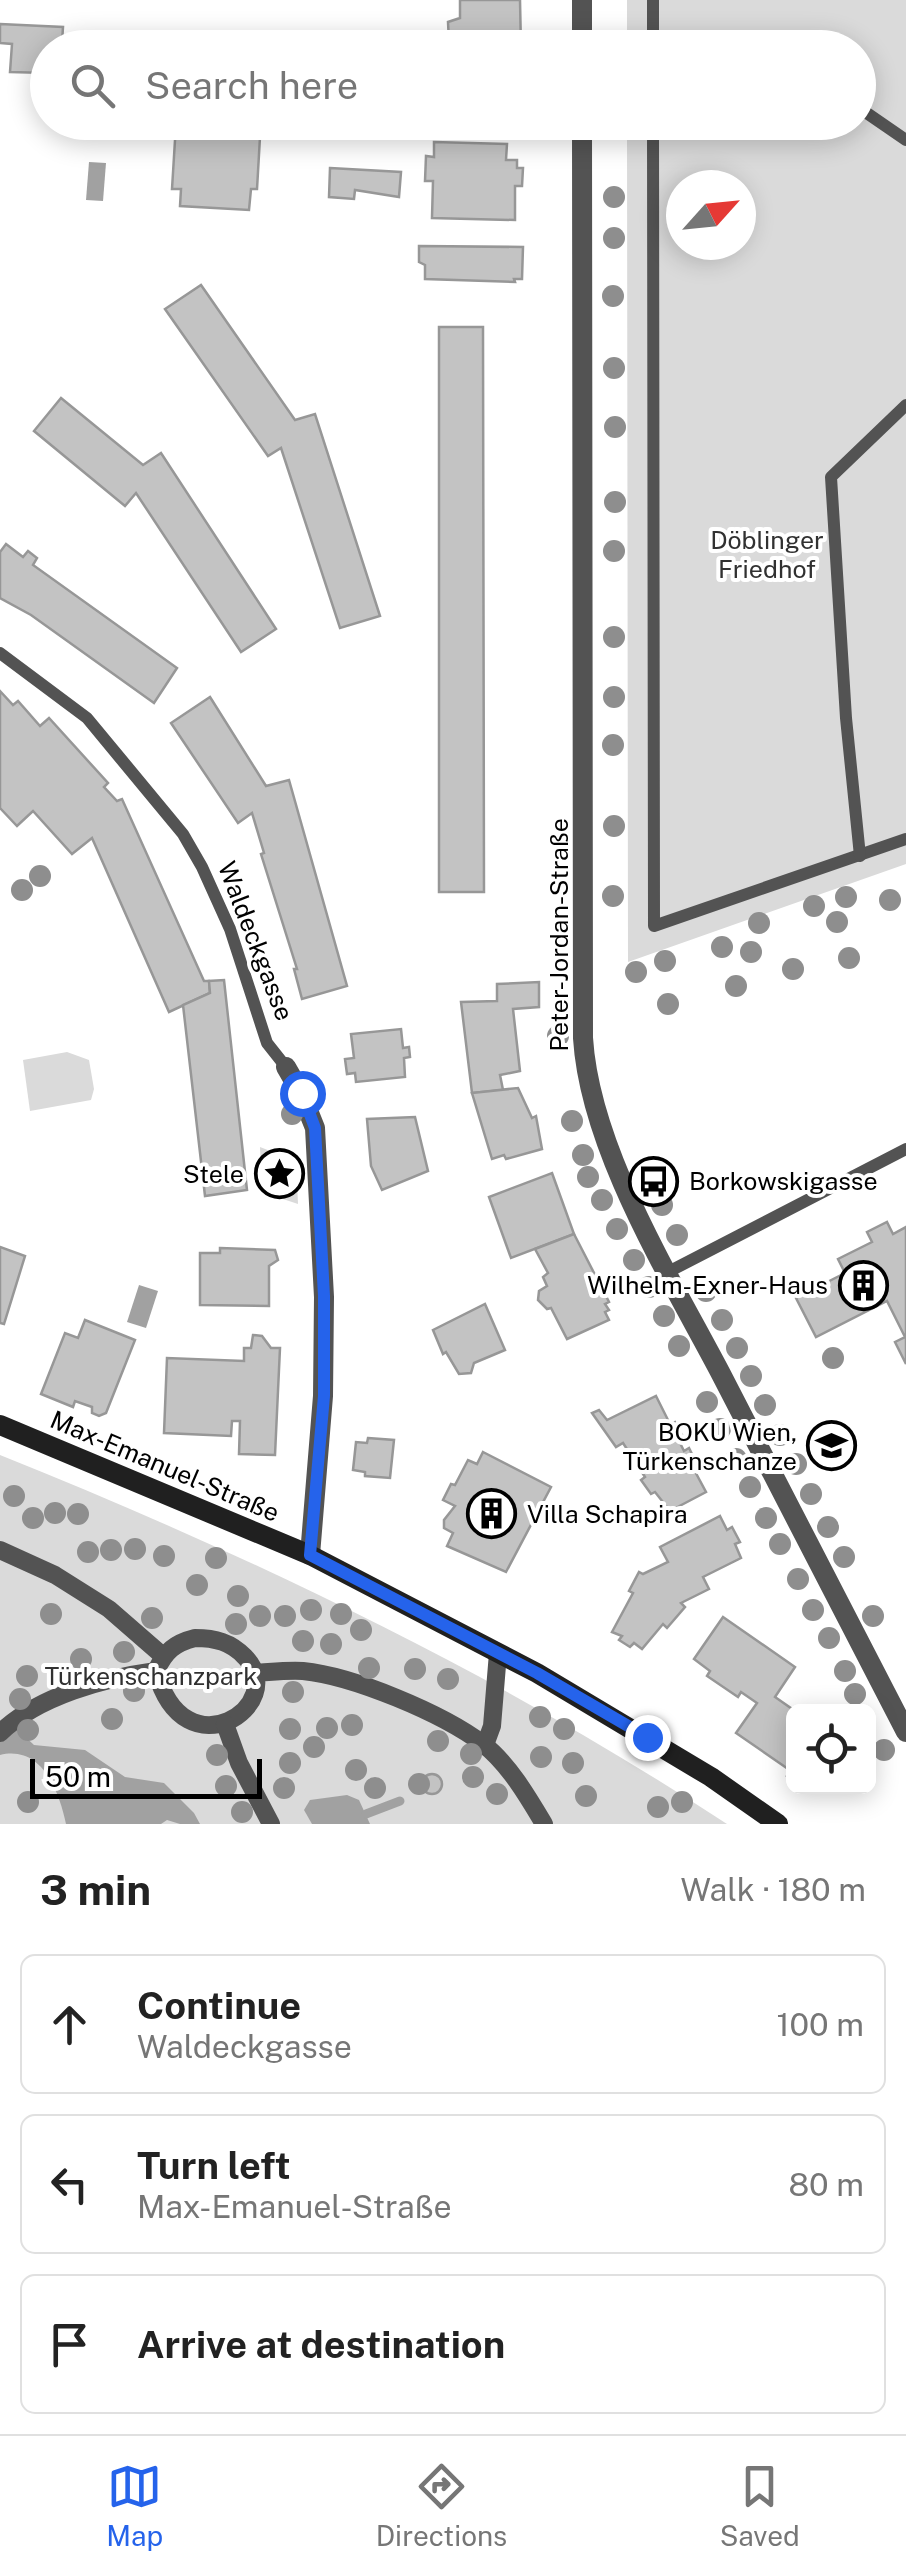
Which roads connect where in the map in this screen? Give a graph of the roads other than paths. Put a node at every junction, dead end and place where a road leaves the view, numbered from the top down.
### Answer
1 (582, 0) edge
2 (653, 0) edge
3 (582, 30) edge
4 (653, 30) edge
5 (876, 119) edge
6 (582, 140) edge
7 (653, 140) edge
8 (906, 140) edge
9 (906, 405) edge
10 (0, 653) edge
11 (906, 839) edge
12 (860, 856) junction
13 (286, 1067) joint
14 (906, 1149) edge
15 (668, 1272) junction
16 (0, 1425) edge
17 (0, 1550) edge
18 (310, 1555) junction
19 (498, 1653) junction
20 (159, 1663) junction
21 (256, 1673) junction
22 (225, 1724) junction
23 (5, 1728) edge
24 (906, 1732) edge
25 (485, 1745) junction
26 (271, 1824) edge
27 (544, 1824) edge
28 (778, 1824) edge

1 - 3 street
2 - 4 lane
5 - 8 lane
6 - 15 street, Peter-Jordan-Straße
7 - 12 lane
9 - 12 lane
10 - 13 lane, Waldeckgasse
11 - 12 lane
13 - 18 street, Waldeckgasse
14 - 15 lane
15 - 24 street, Peter-Jordan-Straße
16 - 18 main road, Max-Emanuel-Straße
17 - 20 street
18 - 19 main road, Max-Emanuel-Straße
19 - 25 street
19 - 28 main road, Max-Emanuel-Straße
20 - 21 street
20 - 22 street
20 - 23 street
21 - 22 street
21 - 25 street
22 - 26 street
25 - 27 street

